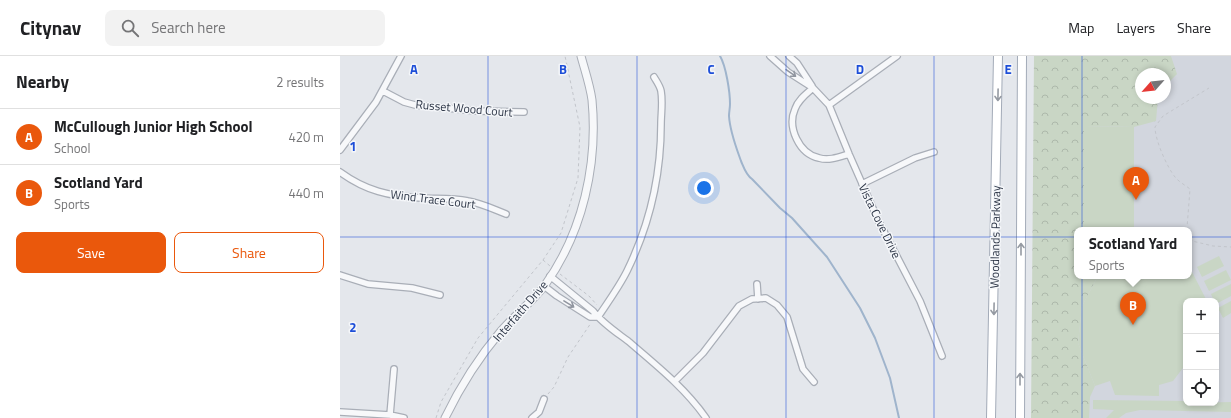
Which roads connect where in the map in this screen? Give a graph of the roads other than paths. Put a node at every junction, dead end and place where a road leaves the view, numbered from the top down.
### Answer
1 (401, 56) edge
2 (581, 56) edge
3 (770, 56) edge
4 (789, 56) edge
5 (897, 56) edge
6 (998, 56) edge
7 (1022, 56) edge
8 (654, 77) dead end
9 (813, 88) junction
10 (382, 90) junction
11 (829, 105) junction
12 (524, 112) dead end
13 (340, 150) edge
14 (934, 152) dead end
15 (849, 154) junction
16 (340, 172) edge
17 (862, 184) junction
18 (506, 214) dead end
19 (552, 273) junction
20 (340, 275) edge
21 (757, 284) dead end
22 (544, 286) junction
23 (440, 295) dead end
24 (758, 299) junction
25 (598, 317) junction
26 (942, 356) dead end
27 (394, 369) dead end
28 (675, 381) junction
29 (814, 382) dead end
30 (544, 399) road end
31 (340, 412) edge
32 (390, 415) junction
33 (404, 418) edge
34 (445, 418) edge
35 (532, 418) edge
36 (706, 418) edge
37 (991, 418) edge
38 (1020, 418) edge

1 - 10 street
2 - 19 street, Interfaith Drive
3 -> 9 street, Vista Cove Drive
4 - 9 street, Vista Cove Drive
5 - 11 street
6 -> 37 main road, Woodlands Parkway
38 -> 7 main road
8 - 25 street
9 - 11 street, Vista Cove Drive
9 - 15 street
10 - 12 street, Russet Wood Court
10 - 13 street
11 - 15 street, Vista Cove Drive
14 - 17 street
15 - 17 street, Vista Cove Drive
16 - 18 street, Wind Trace Court
17 - 26 street, Vista Cove Drive
19 - 22 street, Interfaith Drive
19 - 25 street
20 - 23 street
21 - 24 street
22 -> 25 street
22 - 34 street, Interfaith Drive
24 - 28 street
24 - 29 street
25 - 28 street
27 - 32 street
28 - 36 street
30 - 35 street
31 - 32 street
32 - 33 street

